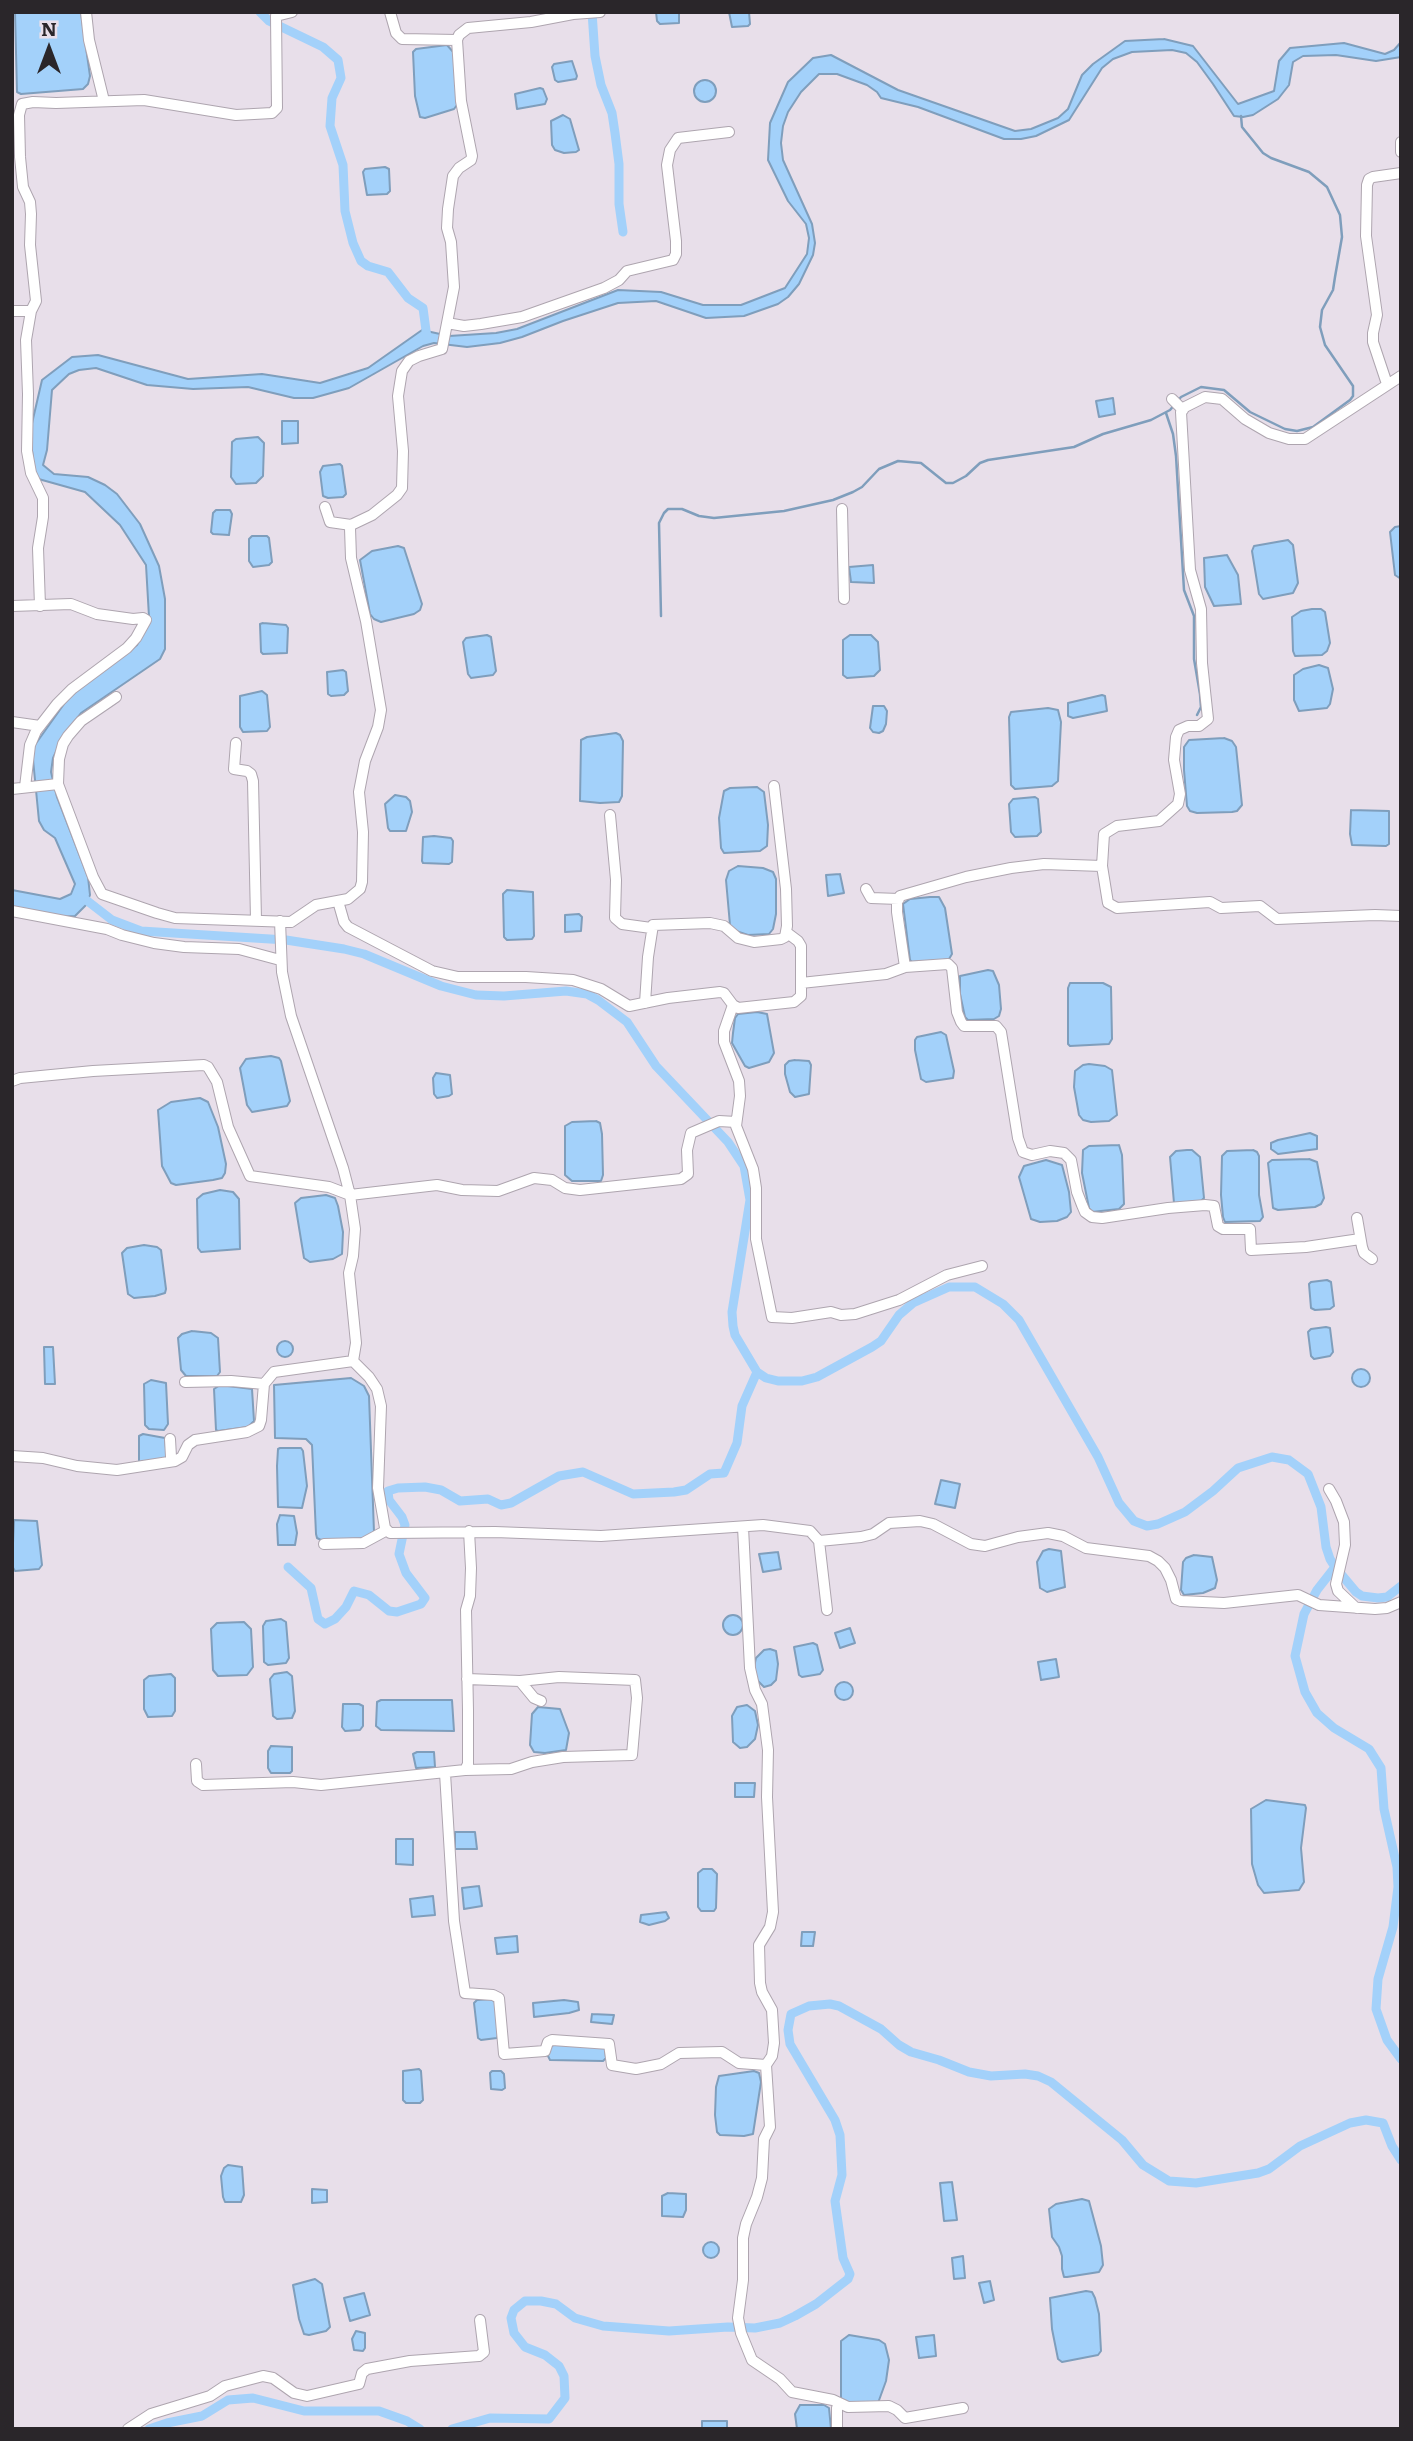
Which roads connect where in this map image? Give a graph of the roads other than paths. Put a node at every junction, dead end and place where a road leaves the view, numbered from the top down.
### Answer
1 (86, 12) edge
2 (292, 12) edge
3 (390, 12) edge
4 (600, 12) edge
5 (457, 40) junction
6 (104, 101) junction
7 (729, 132) dead end
8 (1401, 142) edge
9 (1401, 152) edge
10 (1401, 173) edge
11 (31, 311) junction
12 (12, 312) edge
13 (447, 326) junction
14 (1401, 376) edge
15 (1387, 384) junction
16 (325, 507) dead end
17 (842, 509) dead end
18 (351, 525) junction
19 (844, 599) dead end
20 (12, 606) edge
21 (40, 606) junction
22 (116, 696) dead end
23 (12, 722) edge
24 (40, 726) junction
25 (236, 743) dead end
26 (55, 784) junction
27 (774, 786) dead end
28 (27, 787) junction
29 (12, 789) edge
30 (610, 814) dead end
31 (1102, 866) junction
32 (866, 889) dead end
33 (899, 899) junction
34 (338, 901) junction
35 (12, 911) edge
36 (1401, 916) edge
37 (256, 920) junction
38 (280, 923) junction
39 (651, 928) junction
40 (786, 932) junction
41 (281, 960) junction
42 (905, 967) junction
43 (801, 983) junction
44 (645, 1003) junction
45 (733, 1005) junction
46 (12, 1081) edge
47 (736, 1122) junction
48 (350, 1195) junction
49 (1357, 1219) dead end
50 (1360, 1239) junction
51 (1372, 1259) dead end
52 (982, 1266) dead end
53 (353, 1361) junction
54 (186, 1382) dead end
55 (264, 1384) junction
56 (170, 1439) dead end
57 (12, 1457) edge
58 (175, 1461) junction
59 (1329, 1489) dead end
60 (743, 1527) junction
61 (387, 1530) junction
62 (468, 1531) junction
63 (818, 1541) junction
64 (324, 1544) dead end
65 (1401, 1602) edge
66 (1356, 1608) junction
67 (827, 1610) dead end
68 (467, 1679) junction
69 (520, 1681) junction
70 (541, 1701) dead end
71 (196, 1764) dead end
72 (465, 1770) junction
73 (445, 1773) junction
74 (766, 2065) junction
75 (480, 2320) dead end
76 (839, 2403) junction
77 (963, 2408) dead end
78 (128, 2429) edge
79 (837, 2429) edge

1 - 6 street
2 - 6 street
3 - 5 street
4 - 5 street
5 - 13 street
6 - 11 street
7 - 13 street
8 - 9 street
10 - 15 street
11 - 12 street
11 - 21 street
13 - 18 street
14 - 15 street
15 - 31 street
16 - 18 street
17 - 19 street
18 - 34 street
20 - 21 street
21 - 24 street
22 - 26 street
23 - 24 street
24 - 28 street
25 - 37 street
26 - 28 street
26 - 37 street
27 - 40 street
28 - 29 street
30 - 39 street
31 - 33 street
31 - 36 street
32 - 33 street
33 - 42 street
34 - 38 street
34 - 44 street
35 - 41 street
37 - 38 street
38 - 41 street
39 - 40 street
39 - 44 street
40 - 43 street
41 - 48 street
42 - 43 street
42 - 50 street
43 - 45 street
44 - 45 street
45 - 47 street
46 - 48 street
47 - 48 street
47 - 52 street
48 - 53 street
49 - 50 street
50 - 51 street
53 - 55 street
53 - 61 street
54 - 55 street
55 - 58 street
56 - 58 street
57 - 58 street
59 - 66 street
60 - 62 street
60 - 63 street
60 - 74 street
61 - 62 street
61 - 64 street
62 - 68 street
63 - 66 street
63 - 67 street
65 - 66 street
68 - 69 street
68 - 72 street
69 - 70 street
69 - 72 street
71 - 73 street
72 - 73 street
73 - 74 street
74 - 76 street
75 - 78 street
76 - 77 street
76 - 79 street

